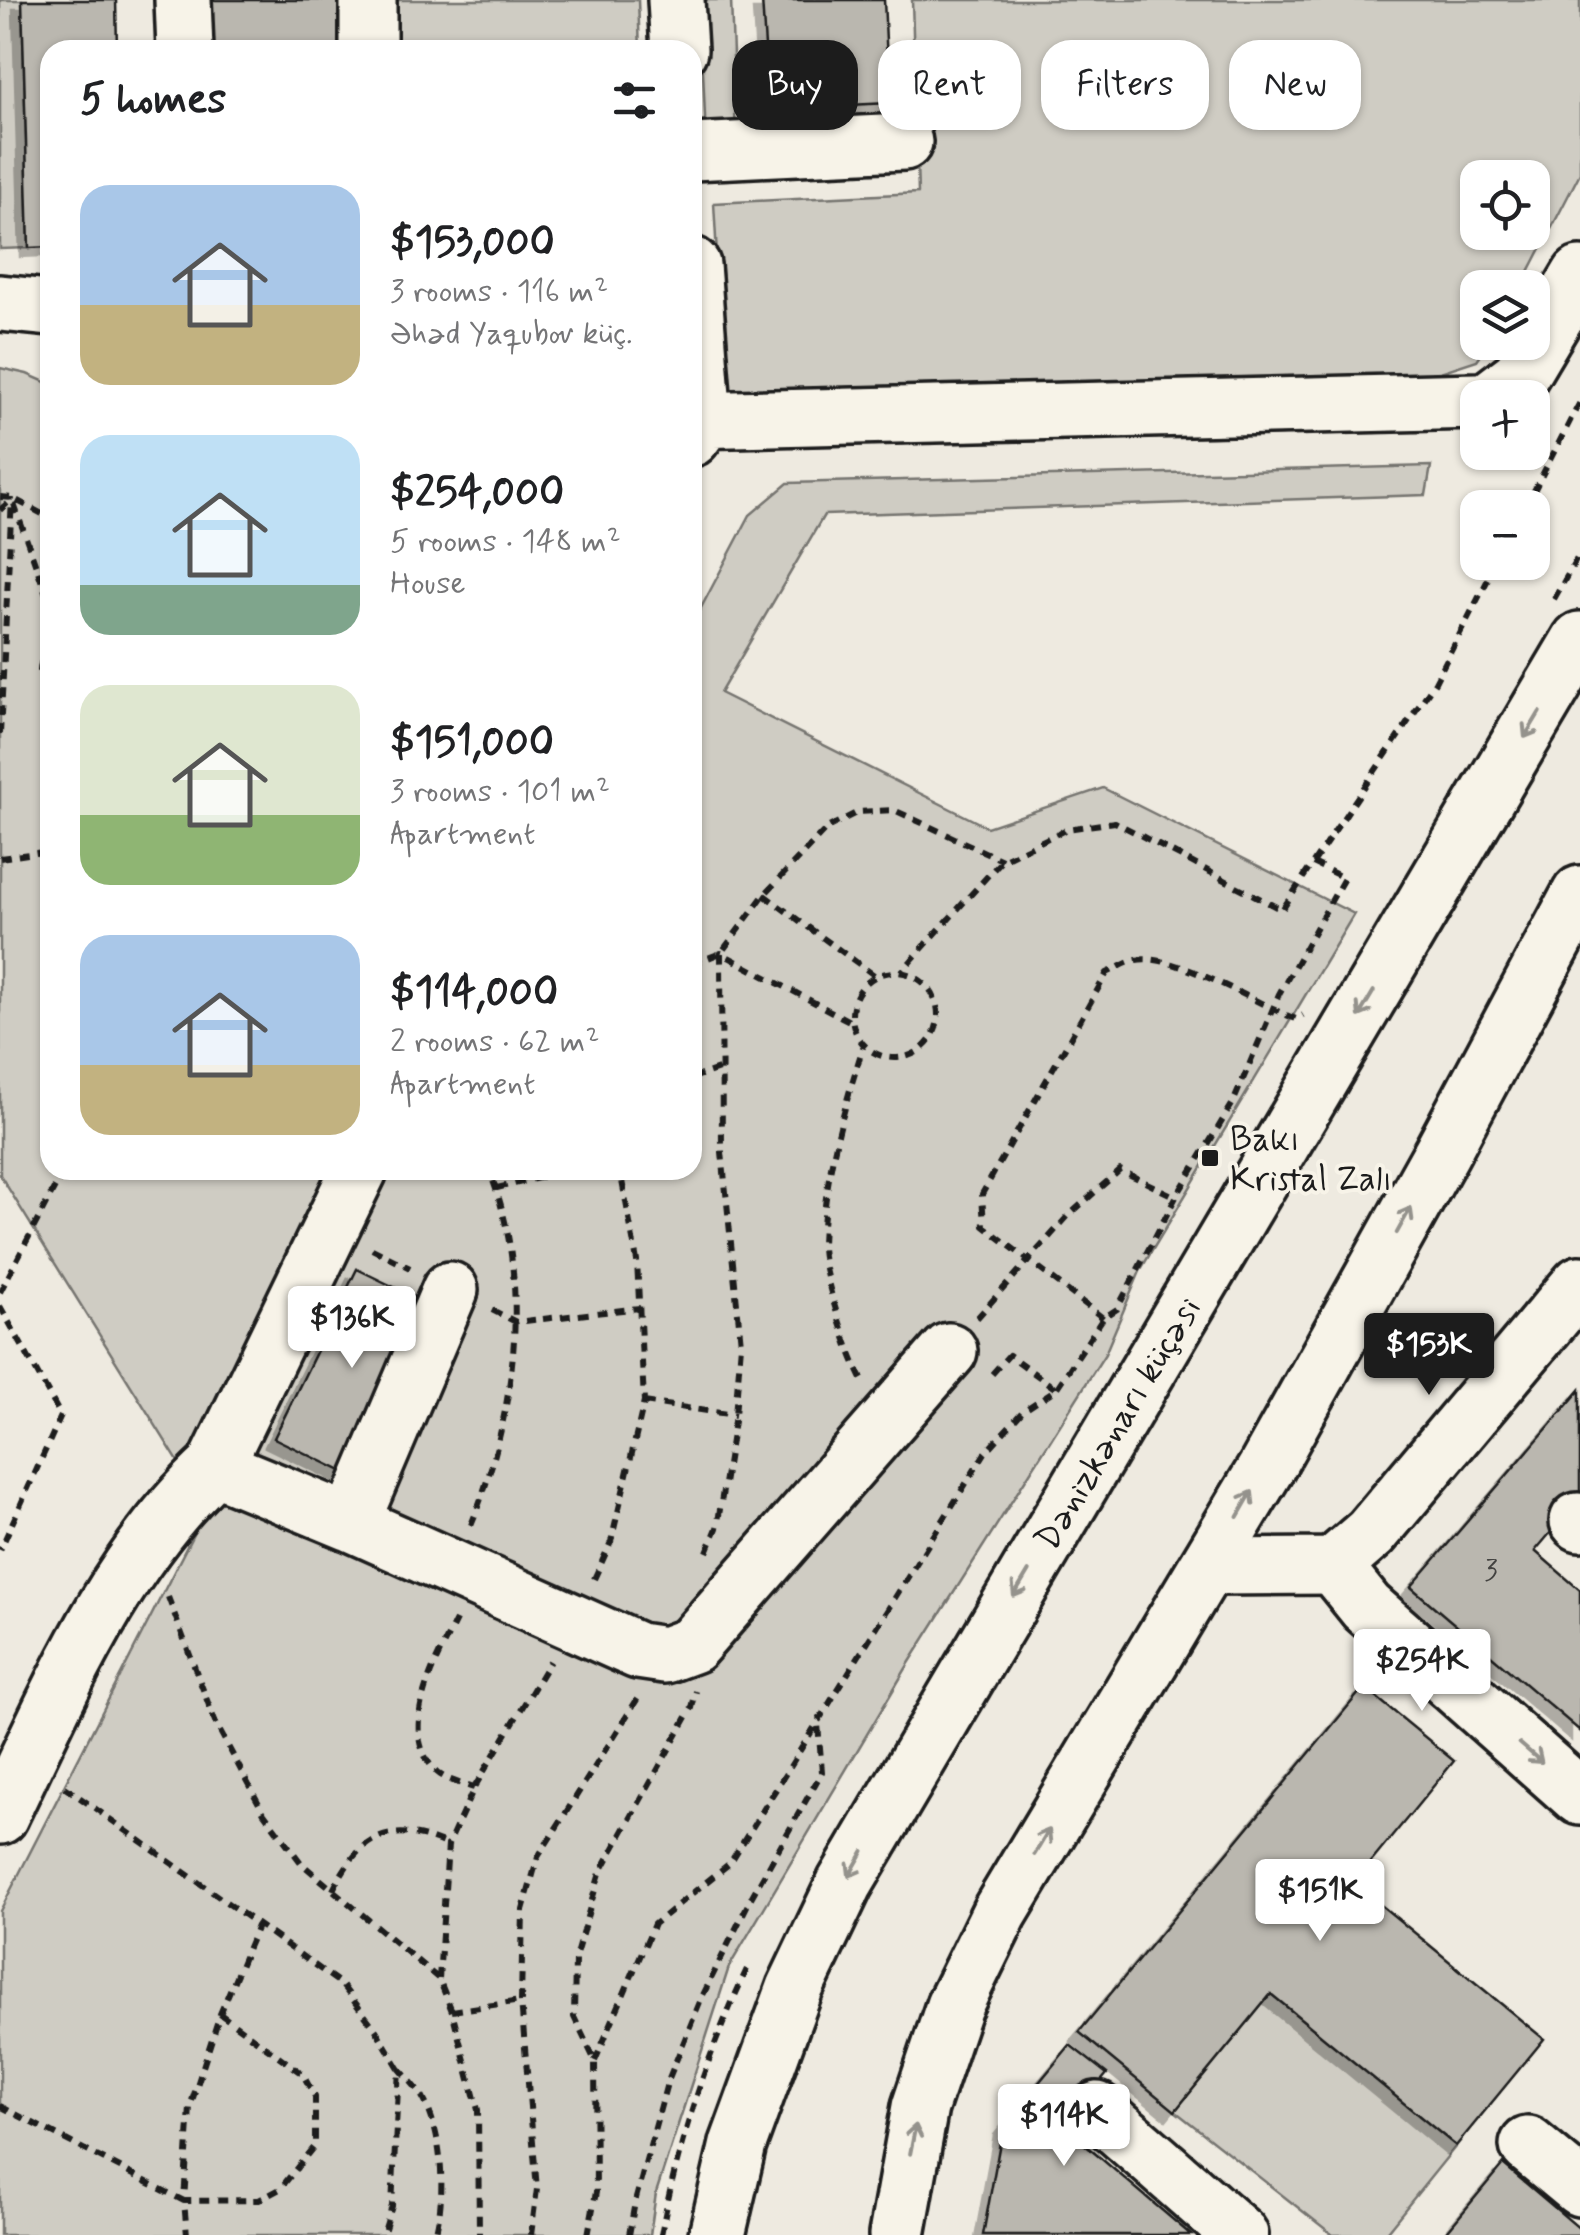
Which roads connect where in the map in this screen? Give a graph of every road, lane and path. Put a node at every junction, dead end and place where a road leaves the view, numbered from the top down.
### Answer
1 (183, 0) edge
2 (368, 0) edge
3 (676, 0) edge
4 (185, 40) edge
5 (368, 40) edge
6 (678, 40) edge
7 (904, 142) dead end
8 (702, 152) edge
9 (1580, 274) edge
10 (0, 303) edge
11 (40, 307) edge
12 (1515, 380) edge
13 (1460, 402) edge
14 (1580, 402) edge
15 (702, 426) edge
16 (1534, 490) edge
17 (0, 497) edge
18 (12, 498) junction
19 (0, 510) edge
20 (40, 513) edge
21 (40, 577) edge
22 (1488, 580) edge
23 (1580, 640) edge
24 (0, 734) edge
25 (40, 852) edge
26 (0, 858) edge
27 (1002, 860) junction
28 (1313, 863) junction
29 (1580, 894) edge
30 (764, 895) junction
31 (721, 953) junction
32 (702, 960) edge
33 (902, 970) junction
34 (874, 975) junction
35 (1271, 1010) junction
36 (850, 1022) junction
37 (863, 1046) junction
38 (722, 1068) dead end
39 (702, 1075) edge
40 (59, 1180) edge
41 (354, 1180) edge
42 (493, 1180) edge
43 (531, 1180) edge
44 (496, 1188) junction
45 (1176, 1197) junction
46 (1027, 1261) junction
47 (1580, 1284) edge
48 (450, 1290) dead end
49 (0, 1292) edge
50 (0, 1306) edge
51 (1103, 1318) junction
52 (961, 1336) joint
53 (1009, 1355) dead end
54 (1056, 1389) junction
55 (644, 1402) dead end
56 (735, 1415) dead end
57 (885, 1421) junction
58 (215, 1467) junction
59 (352, 1523) junction
60 (149, 1544) junction
61 (0, 1550) edge
62 (1333, 1566) junction
63 (1208, 1567) junction
64 (464, 1573) junction
65 (692, 1645) junction
66 (818, 1723) junction
67 (27, 1760) junction
68 (474, 1788) dead end
69 (1580, 1796) edge
70 (0, 1816) edge
71 (448, 1845) dead end
72 (333, 1890) junction
73 (257, 1926) junction
74 (522, 2001) dead end
75 (452, 2011) junction
76 (220, 2014) junction
77 (595, 2062) junction
78 (399, 2068) junction
79 (0, 2106) edge
80 (1097, 2110) dead end
81 (1528, 2144) dead end
82 (1580, 2188) edge
83 (184, 2201) junction
84 (188, 2235) edge
85 (383, 2235) edge
86 (435, 2235) edge
87 (478, 2235) edge
88 (588, 2235) edge
89 (629, 2235) edge
90 (717, 2235) edge
91 (897, 2235) edge
92 (1240, 2235) edge

1 - 4 main road
2 - 5 main road
3 - 6 main road
7 - 8 main road
9 - 12 main road
10 - 11 main road
13 - 15 main road
14 - 16 path
17 - 18 path
18 - 19 path
18 - 20 path
18 - 21 path
18 - 24 path
22 - 28 path
23 -> 90 main road, Dənizkənarı küçəsi
25 - 26 path
27 - 28 path
27 - 30 path
27 - 33 path
28 - 35 path
63 -> 29 main road
30 - 31 path
30 - 34 path
31 - 32 path
31 - 36 path
33 - 34 path
33 - 37 path
34 - 36 path
35 - 45 path
35 - 46 path
36 - 37 path
37 - 57 path
38 - 39 path
40 - 49 path
41 - 58 main road
42 - 44 path
43 - 44 path
44 - 64 path
45 - 46 path
45 - 51 path
46 - 51 path
46 - 52 path
47 - 62 main road
48 - 59 main road
50 - 61 path
51 - 54 path
52 - 57 main road
53 - 54 path
54 - 66 path
55 - 56 path
57 - 65 main road
58 - 59 main road
58 - 60 main road
59 - 64 main road
60 - 67 main road
60 - 72 path
62 - 63 main road
62 -> 69 main road
91 -> 63 main road
64 - 65 main road
64 - 68 path
65 - 77 path
66 - 77 path
66 - 89 path
67 - 70 main road
67 - 73 path
71 - 72 path
72 - 75 path
73 - 76 path
73 - 78 path
74 - 75 path
75 - 87 path
76 - 83 path
76 - 83 path
77 - 88 path
78 - 85 path
78 - 86 path
79 - 83 path
80 - 92 main road
81 - 82 main road
83 - 84 path

